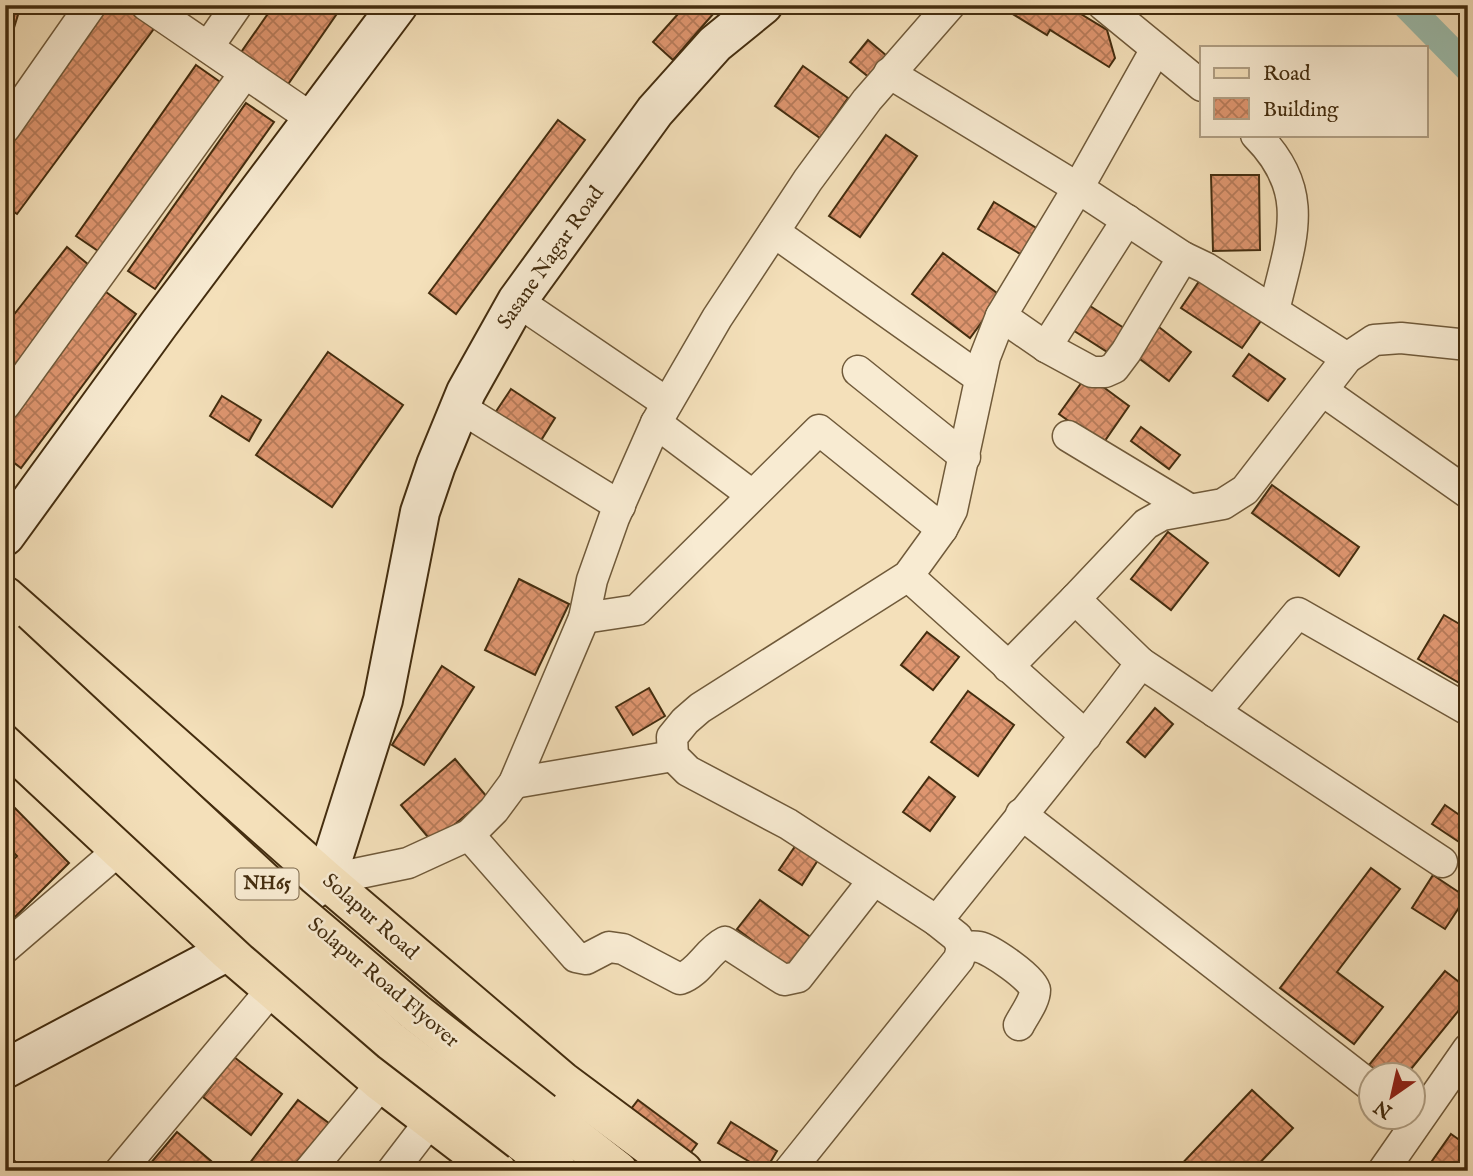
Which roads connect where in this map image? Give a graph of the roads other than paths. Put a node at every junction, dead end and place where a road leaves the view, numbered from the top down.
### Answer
1 (91, 5) edge
2 (146, 5) edge
3 (237, 5) edge
4 (398, 5) edge
5 (763, 5) edge
6 (950, 5) edge
7 (1104, 5) edge
8 (208, 47) junction
9 (1156, 49) junction
10 (246, 73) junction
11 (889, 73) junction
12 (1200, 84) edge
13 (314, 120) junction
14 (5, 128) edge
15 (1257, 136) edge
16 (1078, 188) junction
17 (1127, 220) junction
18 (774, 232) junction
19 (1183, 257) junction
20 (517, 301) junction
21 (1274, 311) junction
22 (1001, 316) junction
23 (1468, 345) edge
24 (1046, 347) junction
25 (1347, 358) junction
26 (859, 371) dead end
27 (980, 378) junction
28 (1323, 391) junction
29 (5, 405) edge
30 (459, 407) junction
31 (662, 413) junction
32 (1068, 436) dead end
33 (965, 457) junction
34 (1468, 494) edge
35 (752, 495) junction
36 (620, 506) junction
37 (1189, 509) junction
38 (942, 529) junction
39 (5, 536) edge
40 (908, 576) junction
41 (5, 596) edge
42 (1075, 599) junction
43 (584, 618) junction
44 (5, 641) edge
45 (1141, 663) junction
46 (1008, 667) junction
47 (5, 691) edge
48 (1468, 710) edge
49 (1215, 712) junction
50 (1086, 736) junction
51 (5, 743) edge
52 (673, 756) junction
53 (514, 783) junction
54 (1021, 814) junction
55 (469, 835) junction
56 (119, 850) junction
57 (1442, 862) dead end
58 (326, 880) junction
59 (873, 881) junction
60 (937, 921) junction
61 (962, 947) junction
62 (5, 948) edge
63 (228, 951) junction
64 (272, 989) junction
65 (1019, 1025) dead end
66 (1463, 1066) edge
67 (5, 1069) edge
68 (1358, 1077) edge
69 (382, 1083) junction
70 (1428, 1103) edge
71 (431, 1120) junction
72 (532, 1127) junction
73 (1407, 1130) edge
74 (120, 1171) edge
75 (309, 1171) edge
76 (392, 1171) edge
77 (497, 1171) edge
78 (558, 1171) edge
79 (618, 1171) edge
80 (683, 1171) edge
81 (789, 1171) edge
82 (1383, 1171) edge

1 - 14 street
2 - 8 street
3 - 8 street
4 - 13 street
5 - 20 street, Sasane Nagar Road
6 - 11 street
7 - 9 street
8 - 10 street
9 - 12 street
9 - 16 street
10 - 13 street
10 - 29 street
11 - 16 street
11 - 18 street
13 - 39 street
15 - 21 street
16 - 17 street
16 - 22 street
17 - 19 street
17 - 24 street
18 - 27 street
18 - 31 street
19 - 21 street
19 - 24 street
20 - 30 street, Sasane Nagar Road
20 - 31 street
21 - 25 street
22 - 24 street
22 - 27 street
23 - 25 street
25 - 28 street
26 - 33 street
27 - 33 street
28 - 34 street
28 - 37 street
30 - 36 street
30 - 58 street, Sasane Nagar Road
31 - 35 street
31 - 36 street
32 - 37 street
33 - 38 street
35 - 38 street
35 - 43 street
36 - 43 street
37 - 42 street
38 - 40 street
40 - 46 street
40 - 52 street
41 - 58 main road, Solapur Road
42 - 45 street
42 - 46 street
43 - 53 street
44 - 72 main road, Solapur Road Flyover / NH65, bridge
45 - 49 street
45 - 50 street
46 - 50 street
47 - 72 main road, Solapur Road Flyover / NH65, bridge
48 - 49 street
49 - 57 street
50 - 54 street
51 - 56 main road
52 - 53 street
52 - 59 street
53 - 55 street
54 - 60 street
54 - 68 street
55 - 58 street
55 - 59 street
56 - 62 street
56 - 63 main road
58 - 63 street
58 - 80 main road, Solapur Road
59 - 60 street
60 - 61 street
61 - 65 street
61 - 81 street
63 - 64 main road
63 - 67 street
64 - 69 main road
64 - 74 street
66 - 70 street
69 - 71 main road
69 - 75 street
71 - 76 street
71 - 77 main road
72 - 78 main road, Solapur Road Flyover / NH65
72 - 79 main road, Solapur Road Flyover / NH65
73 - 82 street

